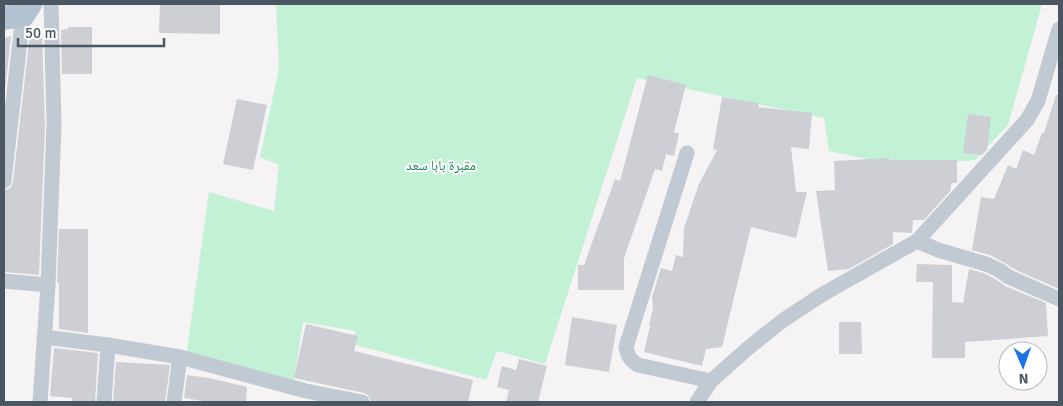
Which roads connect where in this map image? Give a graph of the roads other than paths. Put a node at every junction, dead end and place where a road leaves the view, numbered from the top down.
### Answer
1 (51, 4) edge
2 (19, 12) edge
3 (1059, 29) edge
4 (687, 153) dead end
5 (4, 182) edge
6 (917, 241) junction
7 (4, 281) edge
8 (48, 285) junction
9 (1059, 299) edge
10 (44, 337) junction
11 (108, 345) junction
12 (180, 357) junction
13 (711, 381) junction
14 (306, 397) edge
15 (40, 402) edge
16 (104, 402) edge
17 (174, 402) edge
18 (362, 402) edge
19 (697, 402) edge

1 - 8 street
2 - 5 street
3 - 6 street
4 - 13 street
6 - 9 street
6 - 13 street
7 - 8 street
8 - 10 street
10 - 11 street
10 - 15 street
11 - 12 street
11 - 16 street
12 - 14 street
12 - 17 street
13 - 19 street
14 - 18 street

